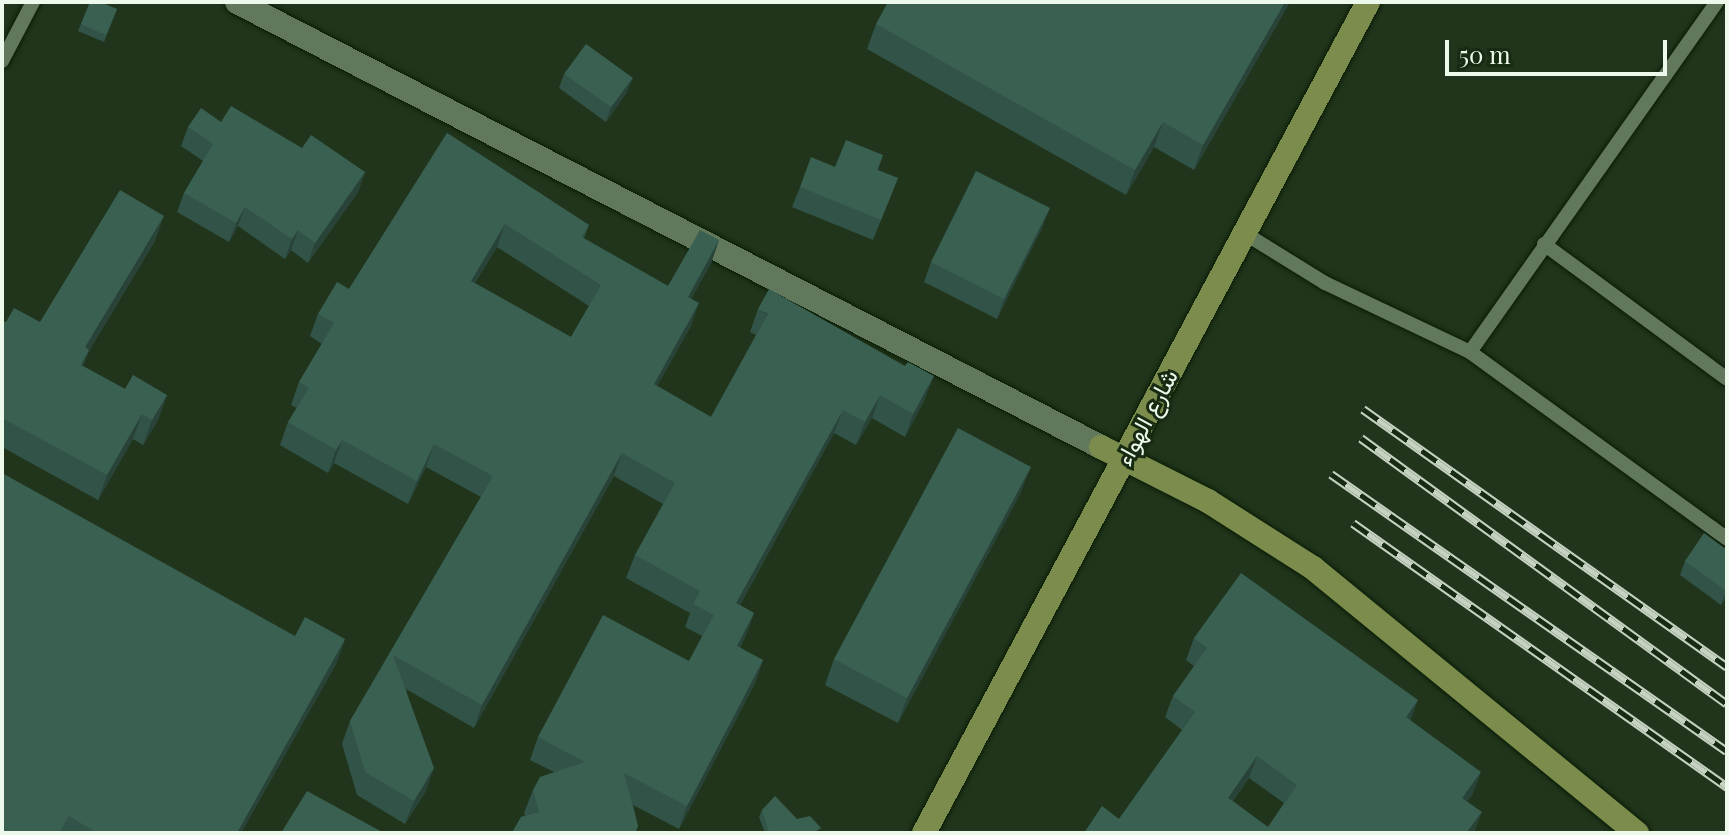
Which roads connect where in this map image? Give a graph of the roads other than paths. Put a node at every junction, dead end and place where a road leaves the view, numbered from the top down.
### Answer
1 (33, 2) edge
2 (237, 2) edge
3 (1368, 2) edge
4 (1717, 2) edge
5 (2, 61) edge
6 (1244, 233) junction
7 (1544, 244) junction
8 (1470, 352) junction
9 (1727, 379) edge
10 (1123, 459) junction
11 (1727, 539) edge
12 (924, 833) edge
13 (1637, 833) edge

1 - 5 lane
2 - 10 street
3 - 6 street, شارع الهواء
4 - 7 lane
6 - 8 lane
6 - 10 street, شارع الهواء
7 - 8 lane
7 - 9 lane
8 - 11 lane
10 - 12 street, شارع الهواء
10 - 13 street

